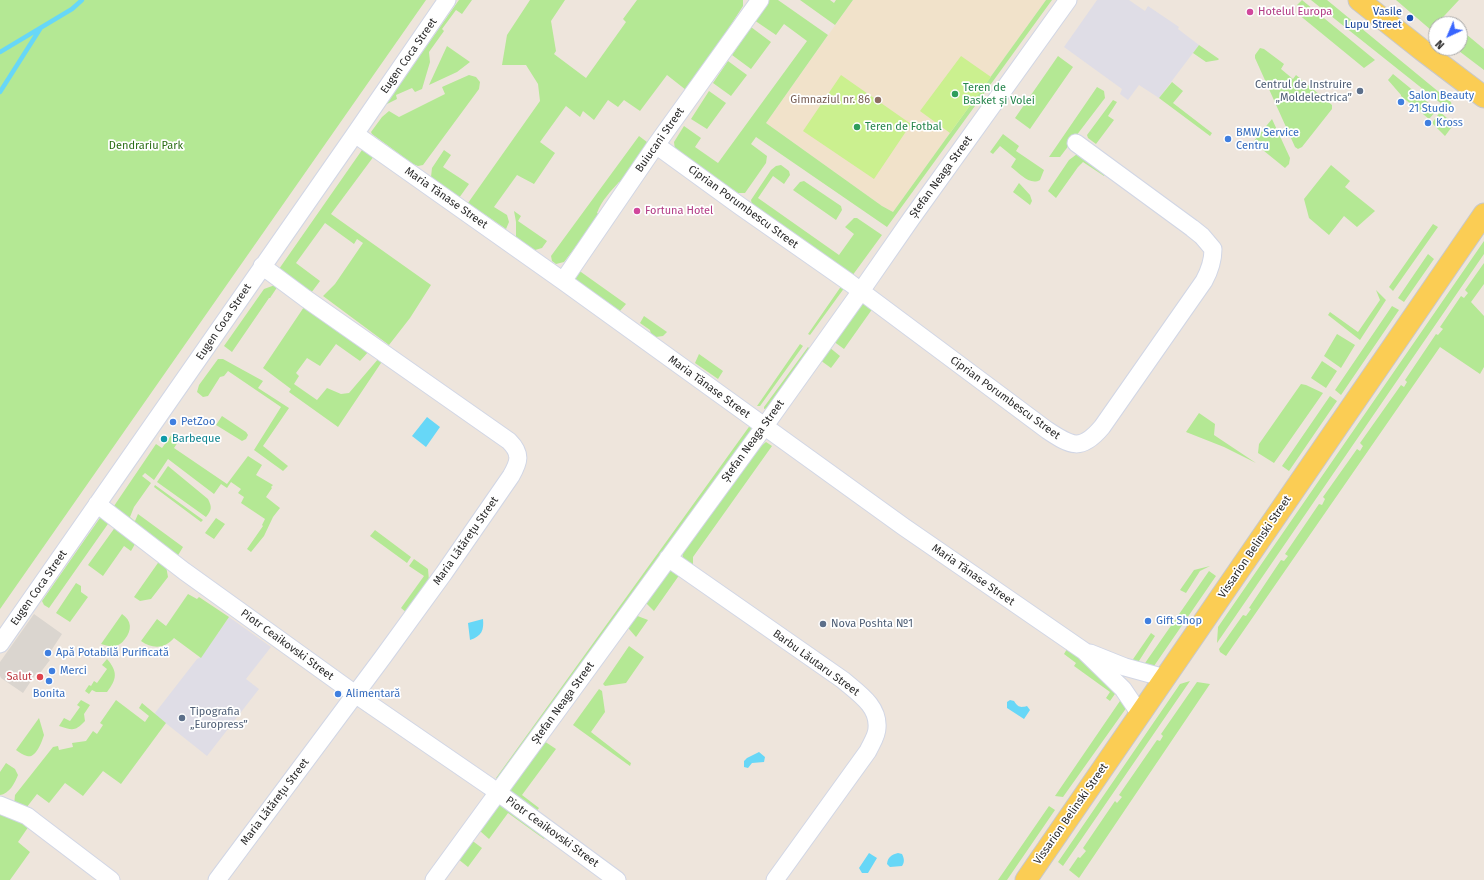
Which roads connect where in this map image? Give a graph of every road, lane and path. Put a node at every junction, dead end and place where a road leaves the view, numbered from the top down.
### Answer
1 (447, 0) edge
2 (760, 0) edge
3 (1068, 0) edge
4 (1359, 0) edge
5 (1484, 96) edge
6 (355, 134) junction
7 (1076, 143) dead end
8 (656, 145) junction
9 (1484, 214) edge
10 (262, 266) junction
11 (563, 281) junction
12 (861, 291) junction
13 (764, 427) junction
14 (97, 504) junction
15 (668, 558) junction
16 (0, 644) edge
17 (1084, 651) junction
18 (1165, 678) junction
19 (355, 694) junction
20 (1140, 714) junction
21 (498, 792) junction
22 (0, 805) edge
23 (111, 880) edge
24 (217, 880) edge
25 (434, 880) edge
26 (617, 880) edge
27 (775, 880) edge
28 (1026, 880) edge

1 - 6 street, Eugen Coca Street
2 - 8 street, Buiucani Street
3 - 12 street, Ștefan Neaga Street
4 - 5 main road
6 - 10 street, Eugen Coca Street
6 - 11 street, Maria Tănase Street
7 - 12 street, Ciprian Porumbescu Street
8 - 11 street, Buiucani Street
8 - 12 street, Ciprian Porumbescu Street
9 - 18 main road, Vissarion Belinski Street
10 - 14 street, Eugen Coca Street
10 - 19 street, Maria Lătărețu Street
11 - 13 street, Maria Tănase Street
12 - 13 street, Ștefan Neaga Street
13 - 15 street, Ștefan Neaga Street
13 - 17 street, Maria Tănase Street
14 - 16 street, Eugen Coca Street
14 - 19 street, Piotr Ceaikovski Street
15 - 21 street, Ștefan Neaga Street
15 - 27 street, Barbu Lăutaru Street
17 - 18 street, Maria Tănase Street
17 - 20 street, Maria Tănase Street
18 - 20 main road, Vissarion Belinski Street
19 - 21 street, Piotr Ceaikovski Street
19 - 24 street, Maria Lătărețu Street
20 - 28 main road, Vissarion Belinski Street
21 - 25 street, Ștefan Neaga Street
21 - 26 street, Piotr Ceaikovski Street
22 - 23 street

